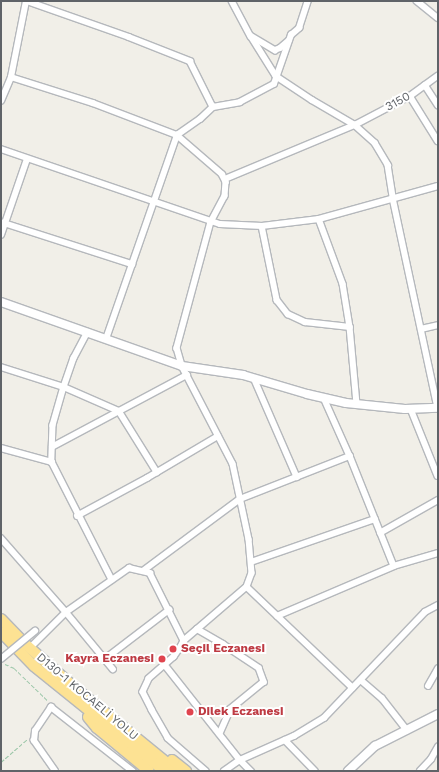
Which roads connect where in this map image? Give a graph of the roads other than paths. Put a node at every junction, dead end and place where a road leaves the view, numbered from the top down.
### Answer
1 (26, 1) edge
2 (308, 1) edge
3 (417, 1) edge
4 (232, 2) edge
5 (438, 18) edge
6 (291, 35) junction
7 (251, 36) junction
8 (276, 76) junction
9 (438, 76) edge
10 (11, 77) junction
11 (425, 85) junction
12 (410, 96) junction
13 (1, 101) edge
14 (438, 104) edge
15 (213, 106) junction
16 (355, 125) junction
17 (177, 134) junction
18 (438, 141) edge
19 (1, 149) edge
20 (27, 158) junction
21 (224, 179) junction
22 (438, 186) edge
23 (393, 198) junction
24 (153, 201) junction
25 (319, 219) junction
26 (3, 222) edge
27 (211, 222) junction
28 (262, 226) junction
29 (1, 235) edge
30 (132, 264) junction
31 (1, 302) edge
32 (438, 325) edge
33 (350, 327) junction
34 (421, 329) junction
35 (88, 332) junction
36 (106, 339) junction
37 (182, 366) junction
38 (1, 367) edge
39 (187, 375) junction
40 (254, 378) junction
41 (64, 387) junction
42 (324, 398) junction
43 (357, 404) junction
44 (438, 408) edge
45 (411, 409) junction
46 (119, 411) junction
47 (218, 436) junction
48 (52, 447) junction
49 (1, 448) edge
50 (350, 456) junction
51 (52, 462) junction
52 (157, 472) junction
53 (438, 476) edge
54 (297, 477) junction
55 (240, 498) junction
56 (438, 500) edge
57 (78, 516) junction
58 (375, 519) junction
59 (380, 533) junction
60 (1, 538) edge
61 (438, 553) edge
62 (251, 562) junction
63 (394, 566) junction
64 (143, 571) junction
65 (112, 580) junction
66 (247, 587) junction
67 (438, 605) edge
68 (169, 610) junction
69 (66, 612) junction
70 (277, 616) junction
71 (1, 619) edge
72 (197, 629) junction
73 (35, 631) dead end
74 (1, 632) edge
75 (184, 641) junction
76 (30, 648) junction
77 (1, 659) edge
78 (105, 659) junction
79 (165, 666) junction
80 (113, 669) dead end
81 (438, 669) edge
82 (361, 680) junction
83 (428, 686) dead end
84 (353, 688) junction
85 (72, 692) junction
86 (438, 714) edge
87 (407, 730) junction
88 (220, 734) junction
89 (285, 740) junction
90 (438, 747) edge
91 (240, 760) junction
92 (55, 771) edge
93 (133, 771) edge
94 (149, 771) edge
95 (164, 771) edge
96 (177, 771) edge
97 (186, 771) edge
98 (206, 771) edge
99 (224, 771) edge
100 (251, 771) edge
101 (315, 771) edge
102 (348, 771) edge
103 (420, 771) edge

1 - 10 street
1 - 15 street
2 - 6 street
3 - 5 street
4 - 7 street
6 - 7 street
6 - 8 street
7 - 8 street
8 - 15 street
8 - 16 street
9 - 11 street, 3150
10 - 13 street
10 - 17 street
11 - 12 street, 3150
11 - 14 street
12 - 16 street, 3150
12 - 18 street
15 - 17 street
16 - 21 street, 3150
16 - 23 street
17 - 21 street
17 - 24 street
19 - 20 street
20 - 24 street
20 - 26 street
21 - 27 street
22 - 23 street
23 - 25 street
23 - 34 street
24 - 27 street
24 - 30 street
25 - 28 street
25 - 33 street
26 - 29 street
26 - 30 street
27 - 28 street
27 - 37 street
28 - 33 street
30 - 36 street
31 - 35 street
32 - 34 street
33 - 43 street
34 - 44 street
35 - 36 street
35 - 41 street
36 - 37 street
37 - 39 street
37 - 40 street
38 - 41 street
39 - 46 street
39 - 47 street
40 - 42 street
40 - 54 street
41 - 46 street
41 - 48 street
42 - 43 street
42 - 50 street
43 - 45 street
44 - 45 street
45 - 53 street
46 - 48 street
46 - 52 street
47 - 52 street
47 - 55 street
48 - 51 street
49 - 51 street
50 - 54 street
50 - 58 street
51 - 57 street
52 - 57 street
54 - 55 street
55 - 62 street
55 - 64 street
56 - 59 street
57 - 65 street
58 - 59 street
58 - 62 street
59 - 63 street
60 - 69 street
61 - 63 street
62 - 66 street
63 - 70 street
64 - 65 street
64 - 68 street
65 - 69 street
66 - 70 street
66 - 72 street
67 - 82 street
68 - 75 street
68 - 78 street
69 - 76 street
69 - 78 street
70 - 84 street
71 - 76 highway, D130-1 KOCAELİ YOLU
72 - 75 street
72 - 88 street
73 - 77 street, bridge
74 - 85 highway
75 - 79 street
76 - 85 highway, D130-1 KOCAELİ YOLU
78 - 80 street
79 - 88 street
79 - 98 street
81 - 83 street
82 - 84 street
82 - 87 street
84 - 89 street
85 - 94 highway
85 - 95 highway
85 - 96 highway, D130-1 KOCAELİ YOLU
85 - 97 highway
86 - 87 street
87 - 102 street
88 - 91 street
89 - 91 street
89 - 101 street
90 - 103 street
91 - 99 street
91 - 100 street
92 - 93 street

